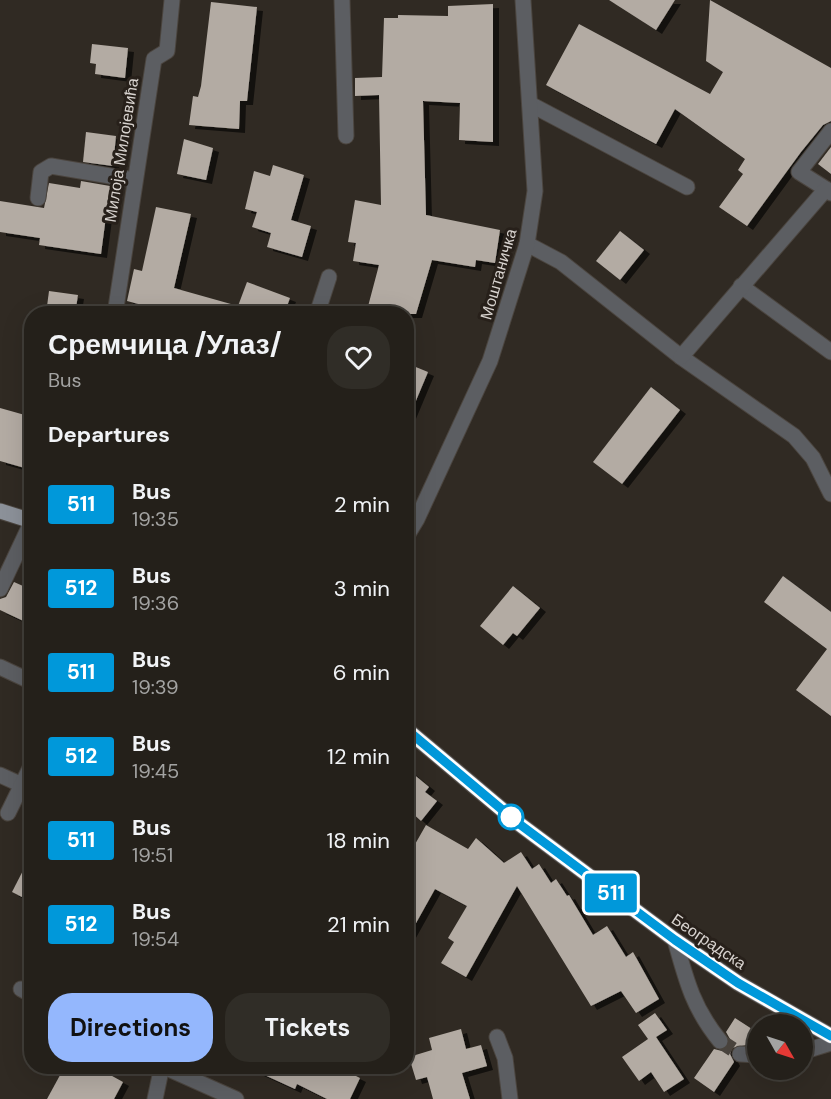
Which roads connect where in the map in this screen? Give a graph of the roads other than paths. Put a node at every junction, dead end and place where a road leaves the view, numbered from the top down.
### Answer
1 (172, 0) edge
2 (342, 0) edge
3 (523, 0) edge
4 (530, 104) junction
5 (831, 131) edge
6 (346, 136) dead end
7 (134, 180) junction
8 (687, 187) dead end
9 (829, 191) edge
10 (38, 198) dead end
11 (527, 244) junction
12 (329, 277) dead end
13 (741, 286) junction
14 (116, 306) edge
15 (320, 306) edge
16 (831, 352) edge
17 (681, 357) junction
18 (831, 494) edge
19 (0, 511) edge
20 (24, 518) edge
21 (414, 524) edge
22 (24, 538) edge
23 (0, 589) edge
24 (0, 667) edge
25 (24, 678) edge
26 (414, 736) edge
27 (0, 775) edge
28 (24, 781) edge
29 (22, 785) junction
30 (8, 813) dead end
31 (675, 940) junction
32 (831, 1036) edge
33 (497, 1037) dead end
34 (720, 1041) tunnel mouth
35 (831, 1043) edge
36 (813, 1049) edge
37 (740, 1054) tunnel mouth
38 (747, 1054) edge
39 (160, 1074) edge
40 (180, 1074) edge
41 (155, 1099) edge
42 (236, 1099) edge
43 (510, 1099) edge

1 - 7 street, Милоја Милојевића
2 - 6 street
3 - 4 street, Моштаничка
4 - 8 street
4 - 11 street, Моштаничка
5 - 9 street
7 - 10 street
7 - 14 street, Милоја Милојевића
9 - 13 street
11 - 17 street
11 - 21 street, Моштаничка
12 - 15 street
13 - 16 street
13 - 17 street
17 - 18 street
19 - 20 main road
22 - 23 street
24 - 25 street
26 - 31 main road, Београдска
27 - 29 street
28 - 29 street
29 - 30 street
31 - 32 main road, Београдска
31 - 34 street
33 - 43 street
35 - 36 street
37 - 38 street
39 - 41 street
40 - 42 street

